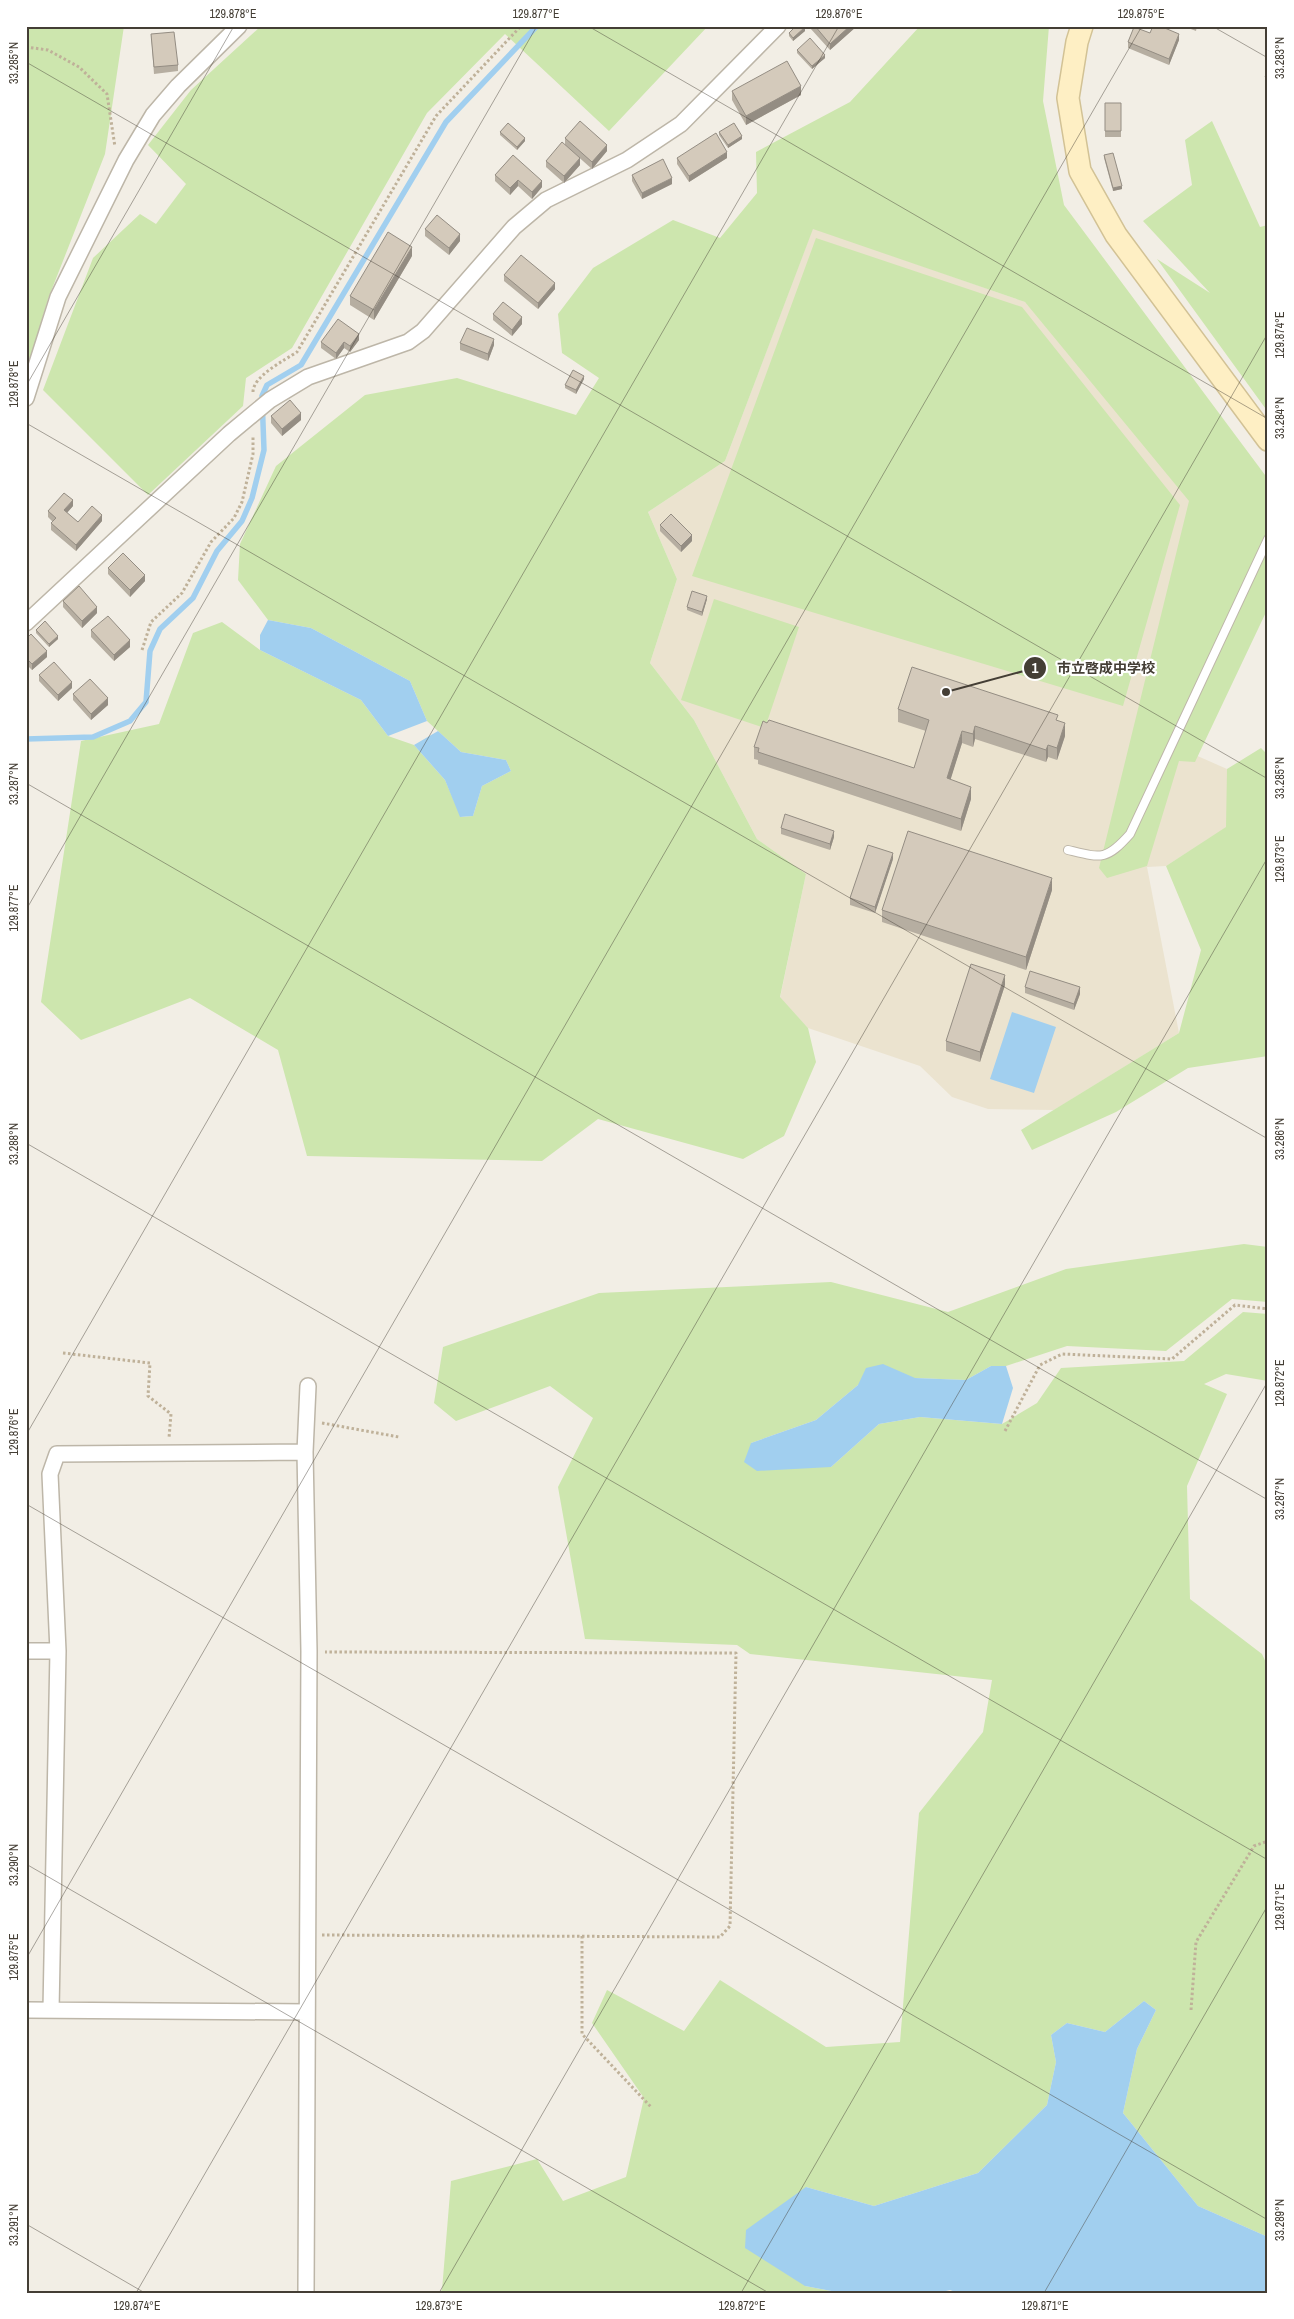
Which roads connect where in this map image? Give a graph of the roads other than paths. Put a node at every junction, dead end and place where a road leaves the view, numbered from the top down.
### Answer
1 (239, 26) edge
2 (778, 26) edge
3 (1082, 26) edge
4 (26, 398) edge
5 (1268, 440) edge
6 (1268, 539) edge
7 (26, 623) edge
8 (1068, 850) dead end
9 (308, 1386) dead end
10 (305, 1452) junction
11 (26, 1650) edge
12 (58, 1650) junction
13 (26, 2010) edge
14 (51, 2010) junction
15 (307, 2012) junction
16 (306, 2293) edge

1 - 4 street
2 - 7 street
3 - 5 street
6 - 8 lane
9 - 10 street
10 - 12 street
10 - 15 street
11 - 12 street
12 - 14 street
13 - 14 street
14 - 15 street
15 - 16 street

